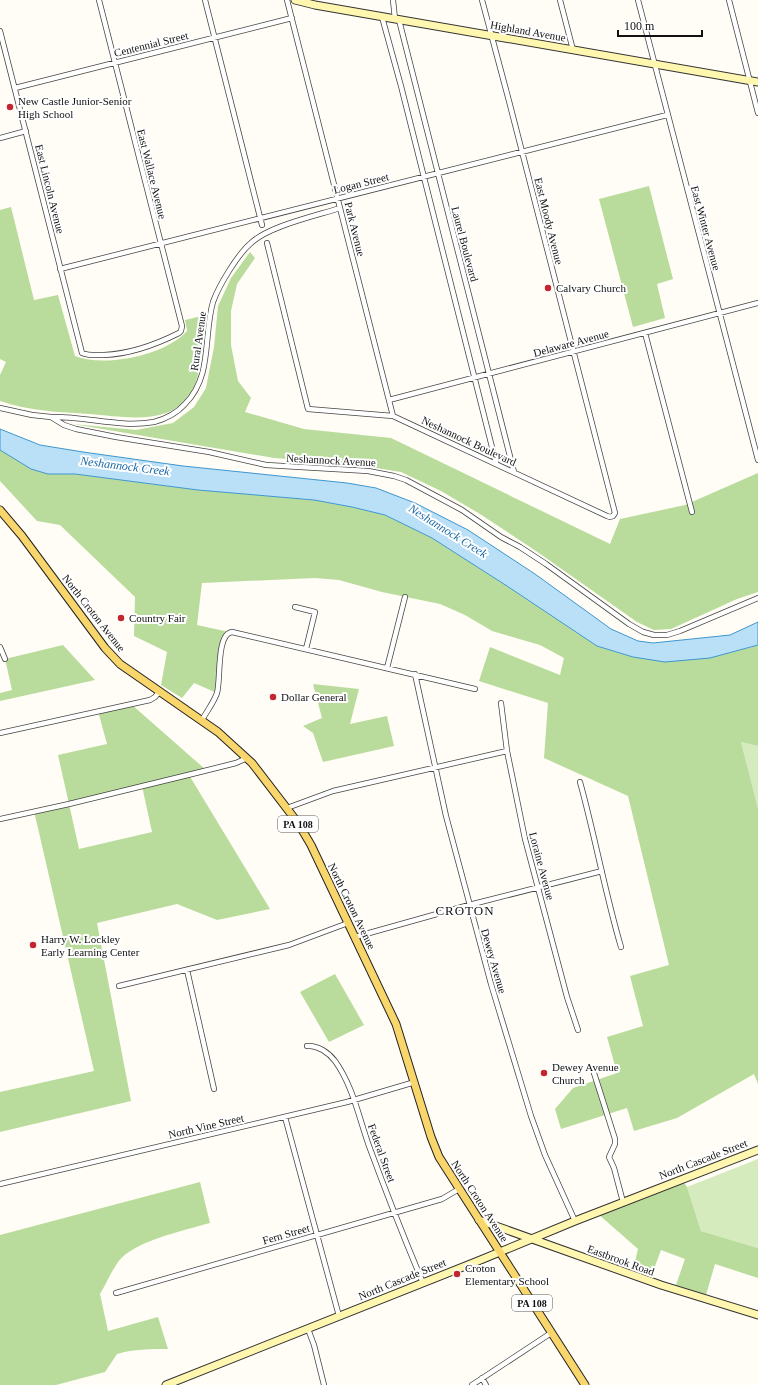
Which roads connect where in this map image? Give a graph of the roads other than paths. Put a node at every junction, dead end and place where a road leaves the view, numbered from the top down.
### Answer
1 (99, 0) edge
2 (205, 0) edge
3 (287, 0) edge
4 (295, 0) edge
5 (393, 0) edge
6 (482, 0) edge
7 (560, 0) edge
8 (638, 0) edge
9 (729, 0) edge
10 (382, 17) junction
11 (292, 18) junction
12 (397, 20) junction
13 (0, 31) edge
14 (492, 36) junction
15 (214, 37) junction
16 (573, 50) junction
17 (115, 63) junction
18 (654, 64) junction
19 (750, 81) junction
20 (758, 82) edge
21 (15, 88) junction
22 (758, 113) edge
23 (667, 115) junction
24 (26, 131) junction
25 (0, 138) edge
26 (522, 151) junction
27 (438, 173) junction
28 (423, 177) junction
29 (338, 198) junction
30 (340, 208) junction
31 (260, 218) junction
32 (262, 225) dead end
33 (266, 243) dead end
34 (161, 244) junction
35 (60, 269) junction
36 (758, 303) edge
37 (720, 314) junction
38 (645, 333) junction
39 (574, 352) junction
40 (82, 353) joint
41 (489, 374) junction
42 (475, 378) junction
43 (389, 400) junction
44 (0, 408) edge
45 (393, 416) junction
46 (51, 417) junction
47 (758, 460) edge
48 (496, 463) junction
49 (514, 472) junction
50 (0, 510) edge
51 (692, 512) dead end
52 (614, 515) joint
53 (405, 597) dead end
54 (758, 598) edge
55 (295, 607) dead end
56 (0, 647) edge
57 (306, 649) junction
58 (5, 658) dead end
59 (387, 668) junction
60 (414, 674) junction
61 (475, 689) dead end
62 (160, 691) junction
63 (501, 703) dead end
64 (202, 720) junction
65 (0, 733) edge
66 (507, 751) junction
67 (247, 758) junction
68 (435, 767) junction
69 (580, 782) dead end
70 (287, 808) junction
71 (0, 819) edge
72 (602, 871) junction
73 (538, 887) junction
74 (469, 905) junction
75 (348, 923) junction
76 (355, 937) junction
77 (621, 947) dead end
78 (186, 970) junction
79 (119, 986) dead end
80 (578, 1030) dead end
81 (307, 1046) dead end
82 (594, 1073) dead end
83 (415, 1082) junction
84 (214, 1089) dead end
85 (354, 1100) junction
86 (285, 1117) junction
87 (758, 1150) edge
88 (0, 1184) edge
89 (459, 1189) junction
90 (623, 1202) junction
91 (395, 1213) junction
92 (479, 1220) junction
93 (575, 1221) junction
94 (317, 1235) junction
95 (532, 1239) junction
96 (500, 1252) junction
97 (423, 1283) junction
98 (116, 1293) dead end
99 (758, 1315) edge
100 (339, 1316) junction
101 (308, 1328) junction
102 (551, 1333) junction
103 (482, 1378) junction
104 (166, 1385) edge
105 (324, 1385) edge
106 (472, 1385) edge
107 (486, 1385) edge
108 (585, 1385) edge

1 - 17 street, East Wallace Avenue
2 - 15 street
3 - 11 street, Park Avenue
4 - 10 main road, Highland Avenue
5 - 12 street, Laurel Boulevard
6 - 14 street, East Moody Avenue
7 - 16 street
8 - 18 street, East Winter Avenue
9 - 19 street
10 - 12 main road, Highland Avenue
10 - 28 street
11 - 15 street, Centennial Street
11 - 29 street, Park Avenue
12 - 14 main road, Highland Avenue
12 - 27 street, Laurel Boulevard
13 - 21 street, East Lincoln Avenue
14 - 16 main road, Highland Avenue
14 - 26 street, East Moody Avenue
15 - 17 street, Centennial Street
15 - 31 street
16 - 18 main road, Highland Avenue
17 - 21 street, Centennial Street
17 - 34 street, East Wallace Avenue
18 - 19 main road, Highland Avenue
18 - 23 street, East Winter Avenue
19 - 20 main road, Highland Avenue
19 - 22 street
21 - 24 street, East Lincoln Avenue
23 - 26 street, Logan Street
23 - 37 street, East Winter Avenue
24 - 25 street
24 - 35 street, East Lincoln Avenue
26 - 27 street, Logan Street
26 - 39 street, East Moody Avenue
27 - 28 street, Logan Street
27 - 41 street, Laurel Boulevard
28 - 29 street, Logan Street
28 - 42 street
29 - 30 street, Park Avenue
29 - 31 street, Logan Street
30 - 43 street, Park Avenue
30 - 46 street, Rural Avenue
31 - 32 street
31 - 34 street, Logan Street
33 - 45 street, Neshannock Boulevard
34 - 35 street, Logan Street
34 - 40 street, East Wallace Avenue
35 - 40 street, East Lincoln Avenue
36 - 37 street, Delaware Avenue
37 - 38 street, Delaware Avenue
37 - 47 street, East Winter Avenue
38 - 39 street, Delaware Avenue
38 - 51 street
39 - 41 street, Delaware Avenue
39 - 52 street, East Moody Avenue
41 - 42 street, Delaware Avenue
41 - 49 street, Laurel Boulevard
42 - 43 street, Delaware Avenue
42 - 48 street
43 - 45 street, Park Avenue
44 - 46 street, Neshannock Avenue
45 - 48 street, Neshannock Boulevard
46 - 54 street, Neshannock Avenue
48 - 49 street, Neshannock Boulevard
49 - 52 street, Neshannock Boulevard
50 - 62 main road, North Croton Avenue / PA 108
53 - 59 street
55 - 57 street
56 - 58 street
57 - 59 street
57 - 64 street
59 - 60 street
60 - 61 street
60 - 68 street, Dewey Avenue
62 - 64 main road, North Croton Avenue / PA 108
62 - 65 street
63 - 66 street, Loraine Avenue
64 - 67 main road, North Croton Avenue / PA 108
66 - 68 street
66 - 73 street, Loraine Avenue
67 - 70 main road, North Croton Avenue / PA 108
67 - 71 street
68 - 70 street
68 - 74 street, Dewey Avenue
69 - 72 street
70 - 75 main road, North Croton Avenue / PA 108
72 - 73 street
72 - 77 street
73 - 74 street
73 - 80 street, Loraine Avenue
74 - 76 street
74 - 93 street, Dewey Avenue
75 - 76 main road, North Croton Avenue / PA 108
75 - 78 street
76 - 83 main road, North Croton Avenue / PA 108
78 - 79 street
78 - 84 street
81 - 85 street, Federal Street
82 - 90 street
83 - 85 street, North Vine Street
83 - 89 main road, North Croton Avenue / PA 108
85 - 86 street, North Vine Street
85 - 91 street, Federal Street
86 - 88 street, North Vine Street
86 - 94 street
87 - 90 main road, North Cascade Street
89 - 91 street, Fern Street
89 - 92 main road, North Croton Avenue / PA 108
90 - 93 main road, North Cascade Street
91 - 94 street, Fern Street
91 - 97 street, Federal Street
92 - 95 main road, Eastbrook Road
92 - 96 main road, North Croton Avenue / PA 108
93 - 95 main road, North Cascade Street
94 - 98 street, Fern Street
94 - 100 street
95 - 96 main road, North Cascade Street
95 - 99 main road, Eastbrook Road
96 - 97 main road, North Cascade Street
96 - 102 main road, North Croton Avenue / PA 108
97 - 100 main road, North Cascade Street
100 - 101 main road, North Cascade Street
101 - 104 main road, North Cascade Street
101 - 105 street
102 - 103 street
102 - 108 main road, North Croton Avenue / PA 108
103 - 106 street
103 - 107 street

